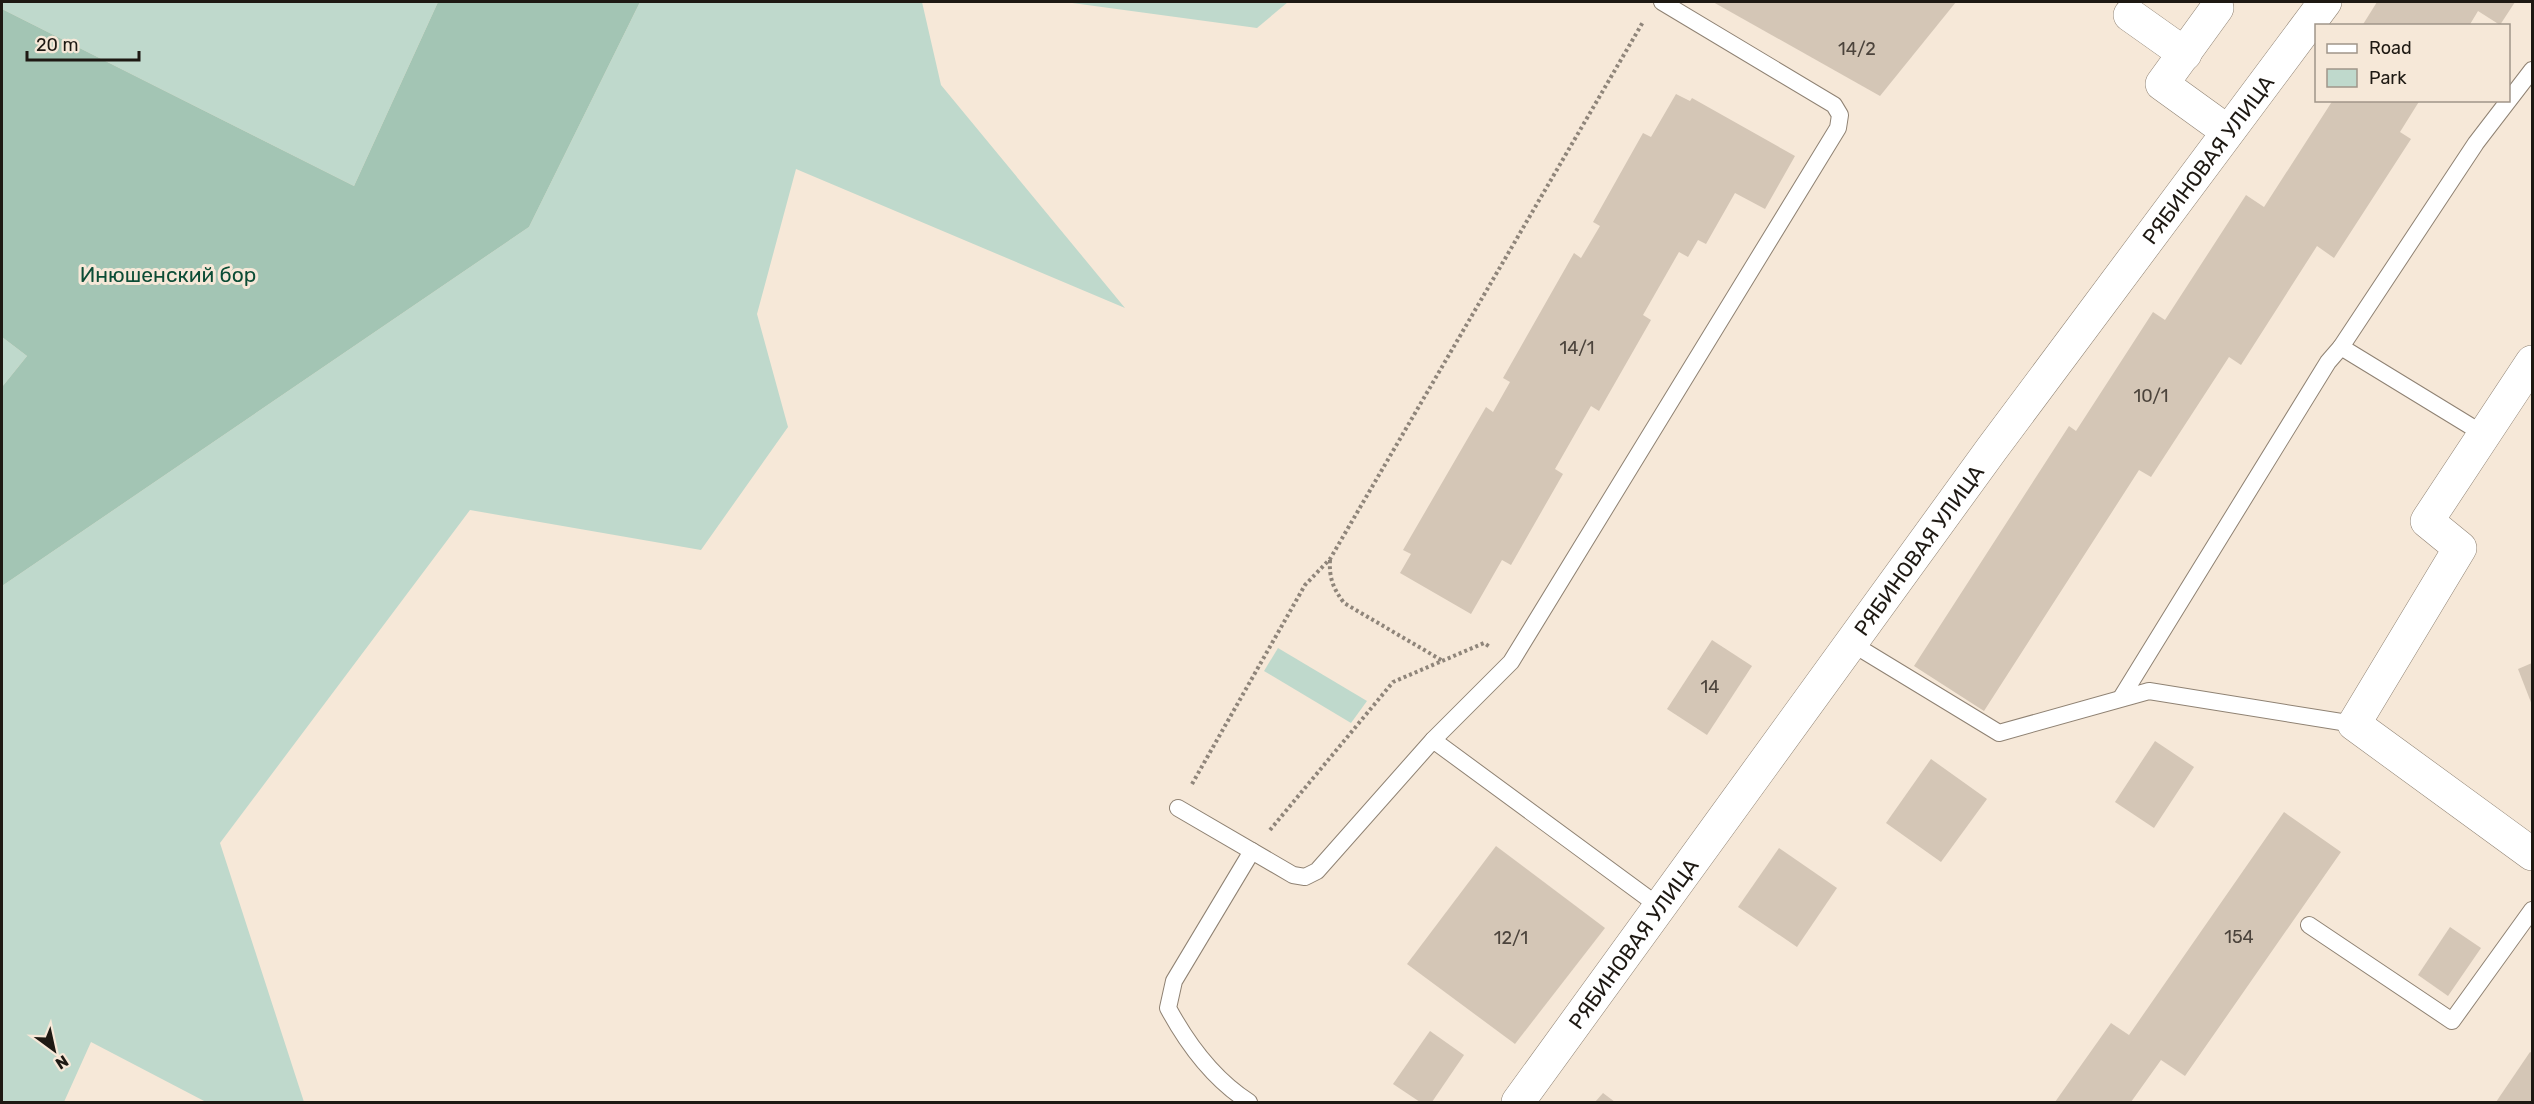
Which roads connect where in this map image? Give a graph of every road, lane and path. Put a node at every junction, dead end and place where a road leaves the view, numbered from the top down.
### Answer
1 (2325, 2) edge
2 (1656, 7) edge
3 (2217, 8) dead end
4 (2130, 15) dead end
5 (2185, 54) junction
6 (2532, 70) edge
7 (2510, 99) edge
8 (2507, 102) edge
9 (2227, 131) junction
10 (2341, 347) junction
11 (2532, 362) edge
12 (2485, 435) junction
13 (1330, 559) junction
14 (1851, 643) junction
15 (1443, 661) junction
16 (1510, 662) junction
17 (2121, 698) junction
18 (2354, 724) junction
19 (1433, 740) junction
20 (1203, 765) dead end
21 (1178, 808) dead end
22 (1269, 831) dead end
23 (1252, 851) junction
24 (2532, 854) edge
25 (1660, 907) junction
26 (2532, 910) edge
27 (2309, 925) dead end
28 (1249, 1102) edge
29 (1518, 1102) edge

1 - 9 street, РЯБИНОВАЯ УЛИЦА
2 - 13 path
2 - 16 lane
3 - 5 street
4 - 5 street
5 - 9 street
6 - 7 lane
8 - 10 lane
9 - 14 street, РЯБИНОВАЯ УЛИЦА
10 - 12 lane
10 - 17 lane
11 - 12 street
12 - 18 street
13 - 15 path
13 - 20 path
14 - 17 lane
14 - 25 street, РЯБИНОВАЯ УЛИЦА
15 - 16 path
15 - 22 path
16 - 19 lane
17 - 18 lane
18 - 24 street
19 - 23 lane
19 - 25 lane
21 - 23 lane
23 - 28 lane
25 - 29 street, РЯБИНОВАЯ УЛИЦА
26 - 27 lane

